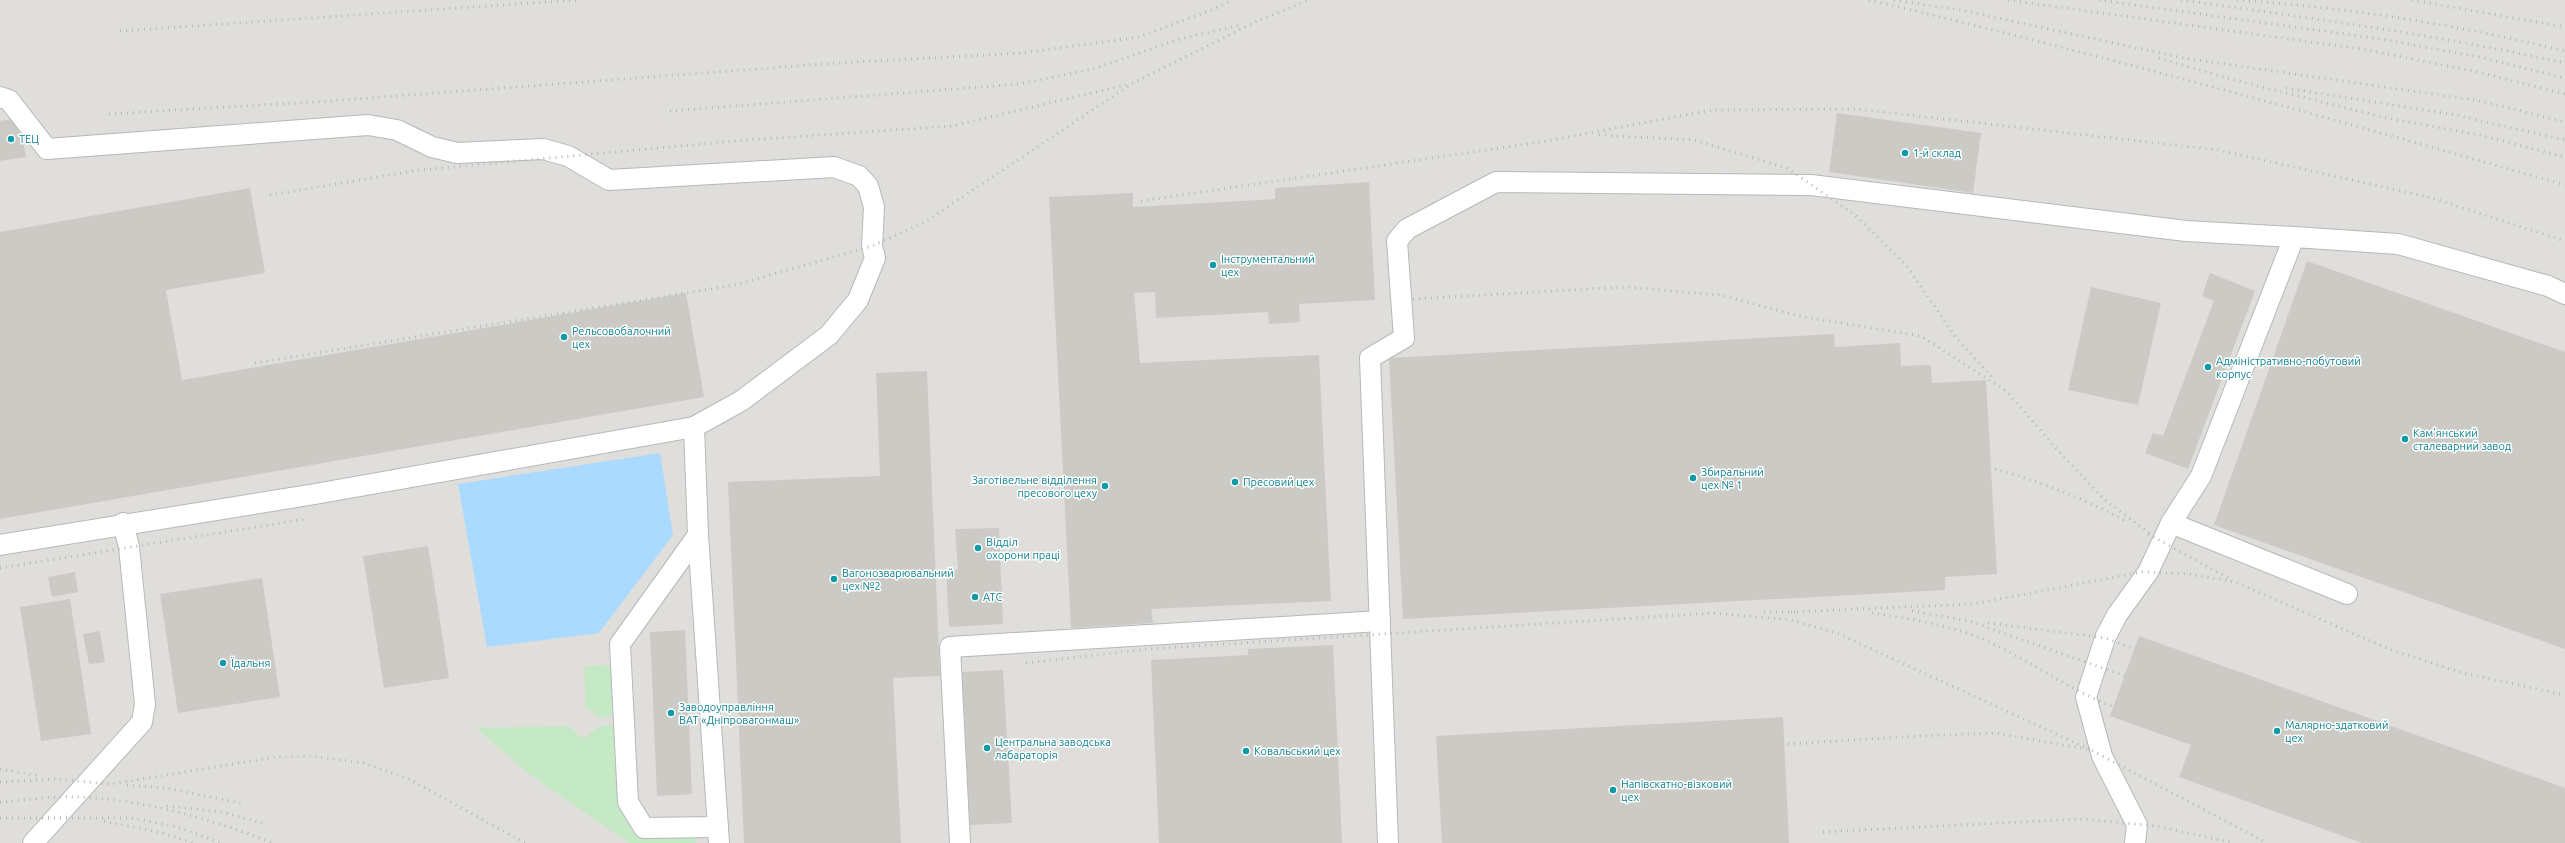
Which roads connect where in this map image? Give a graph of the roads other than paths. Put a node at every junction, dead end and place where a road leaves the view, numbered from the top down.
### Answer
1 (0, 97) edge
2 (2294, 237) junction
3 (2565, 294) edge
4 (694, 427) junction
5 (123, 523) junction
6 (2171, 523) junction
7 (698, 535) junction
8 (0, 545) edge
9 (2347, 594) dead end
10 (1380, 621) junction
11 (719, 835) edge
12 (33, 843) edge
13 (960, 843) edge
14 (1388, 843) edge
15 (2135, 843) edge

1 - 4 lane
2 - 3 lane
2 - 6 lane
2 - 10 lane
4 - 5 lane
4 - 7 lane
5 - 8 lane
5 - 12 lane
6 - 9 lane
6 - 15 lane
7 - 11 lane
7 - 11 lane
10 - 13 lane
10 - 14 lane

